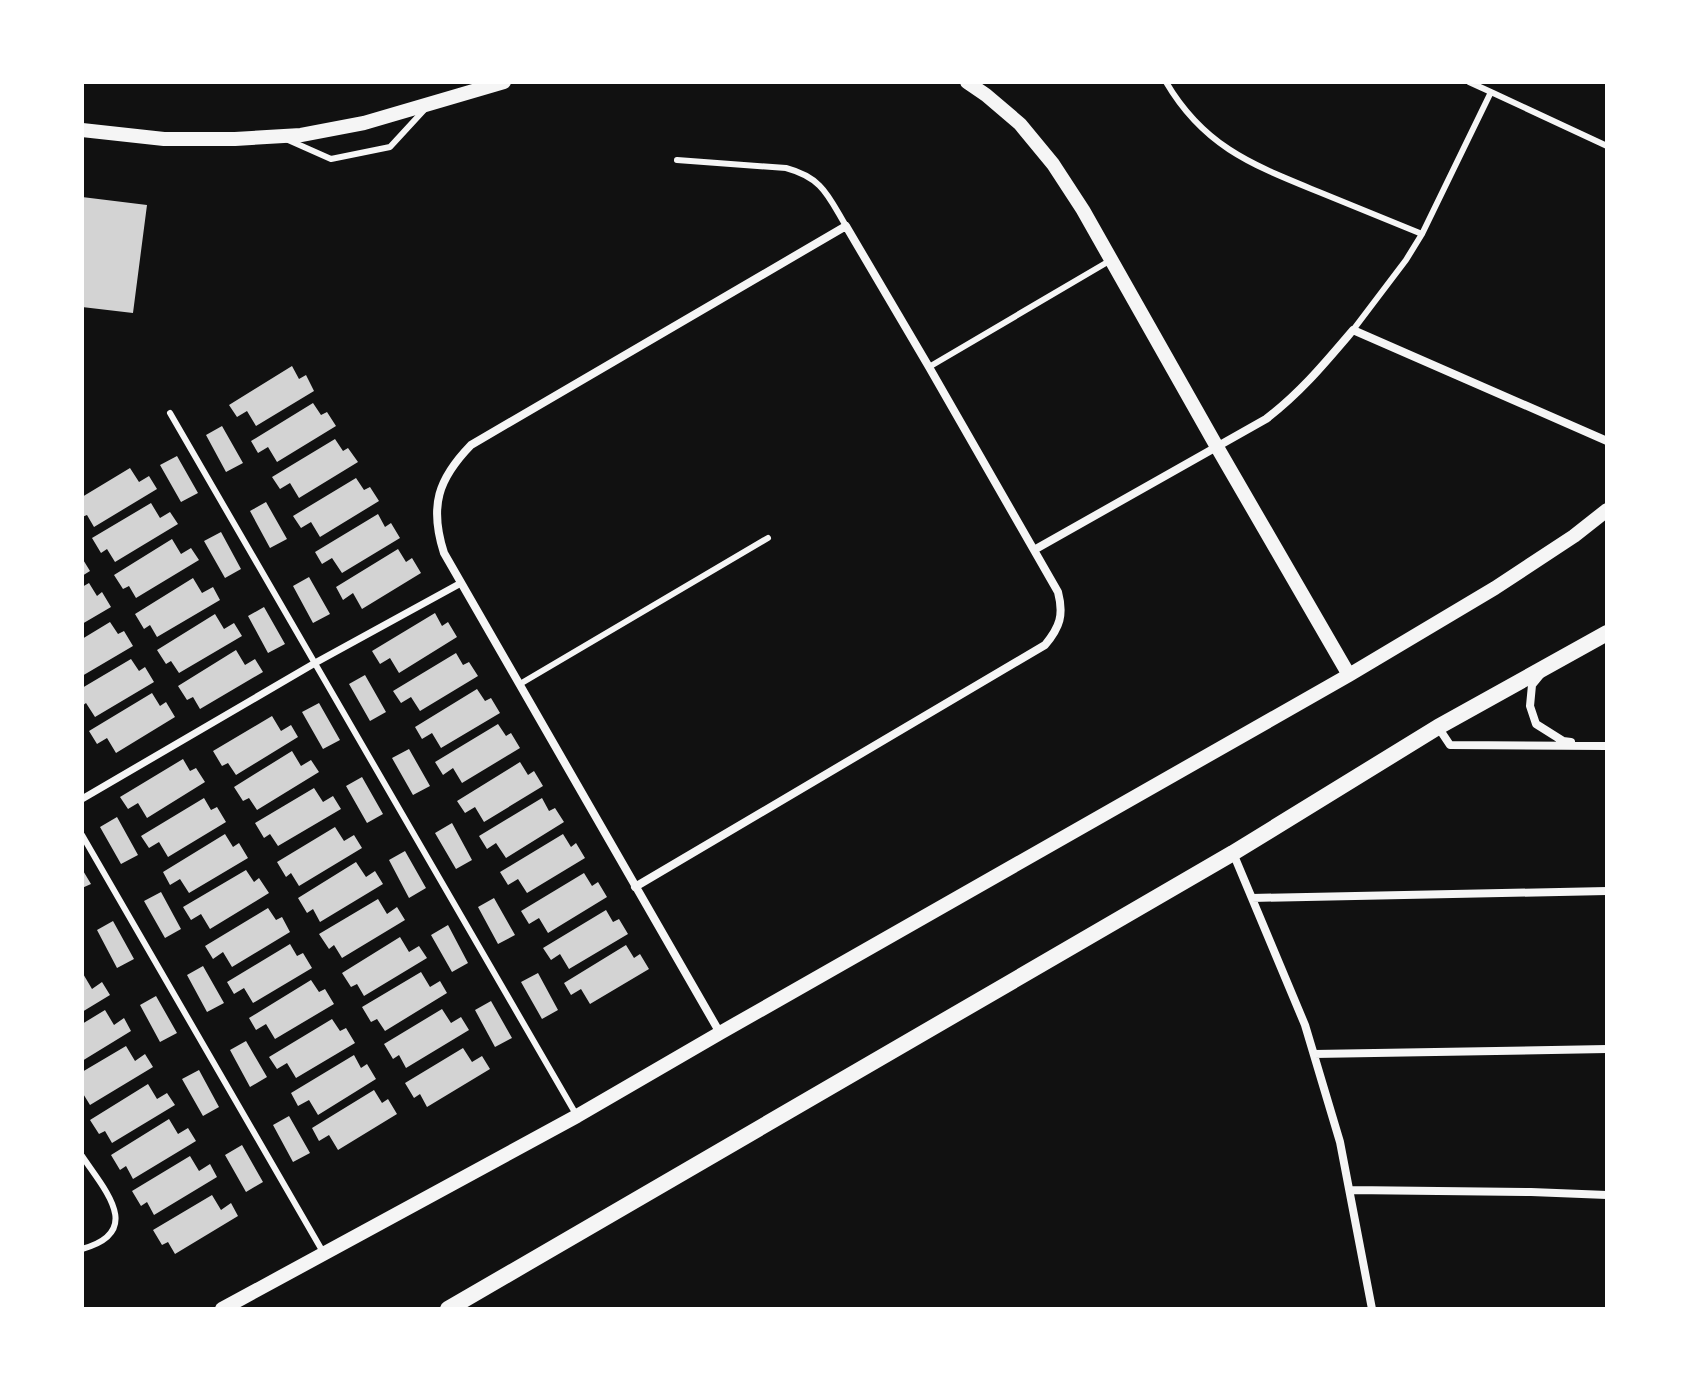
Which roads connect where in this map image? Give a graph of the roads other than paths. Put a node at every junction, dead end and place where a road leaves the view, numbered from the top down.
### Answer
1 (504, 82) edge
2 (967, 82) edge
3 (1166, 82) edge
4 (1469, 82) edge
5 (1491, 92) junction
6 (428, 105) junction
7 (82, 130) edge
8 (279, 136) junction
9 (1607, 146) edge
10 (677, 160) dead end
11 (846, 226) junction
12 (1422, 234) junction
13 (1111, 260) junction
14 (1353, 330) junction
15 (929, 367) junction
16 (170, 413) dead end
17 (1607, 441) edge
18 (1217, 447) junction
19 (1607, 510) edge
20 (768, 538) dead end
21 (1034, 550) junction
22 (461, 583) junction
23 (1607, 633) edge
24 (315, 663) junction
25 (1550, 665) junction
26 (1349, 675) junction
27 (520, 684) junction
28 (1438, 727) junction
29 (1592, 746) junction
30 (1607, 746) edge
31 (82, 799) edge
32 (82, 835) edge
33 (1233, 853) junction
34 (635, 887) junction
35 (1607, 891) edge
36 (1252, 898) junction
37 (720, 1033) junction
38 (1607, 1049) edge
39 (1314, 1054) junction
40 (577, 1116) junction
41 (82, 1156) edge
42 (1350, 1190) junction
43 (1607, 1195) edge
44 (82, 1249) edge
45 (325, 1255) junction
46 (222, 1309) edge
47 (448, 1309) edge
48 (1372, 1309) edge

1 - 6 street
2 - 13 street
3 - 12 lane
4 - 5 lane
5 - 9 lane
5 - 12 lane
6 - 8 street
6 - 8 lane
7 - 8 street
10 - 11 lane
11 - 15 street
11 - 22 street
12 - 14 lane
13 - 15 lane
13 - 18 street
14 - 17 street
14 - 18 street
15 - 21 street
16 - 24 lane
18 - 21 street
18 - 26 street
19 - 26 street
20 - 27 lane
21 - 34 street
22 - 24 street
22 - 27 street
23 - 25 main road
24 - 31 street
24 - 40 lane
25 - 28 main road
25 - 29 street
26 - 37 street
27 - 34 street
28 - 29 street
28 - 33 main road
29 - 30 street
32 - 45 lane
33 - 36 street
33 - 47 main road
34 - 37 street
35 - 36 street
36 - 39 street
37 - 40 street
38 - 39 street
39 - 42 street
40 - 45 street
41 - 44 lane
42 - 43 street
42 - 48 street
45 - 46 street

